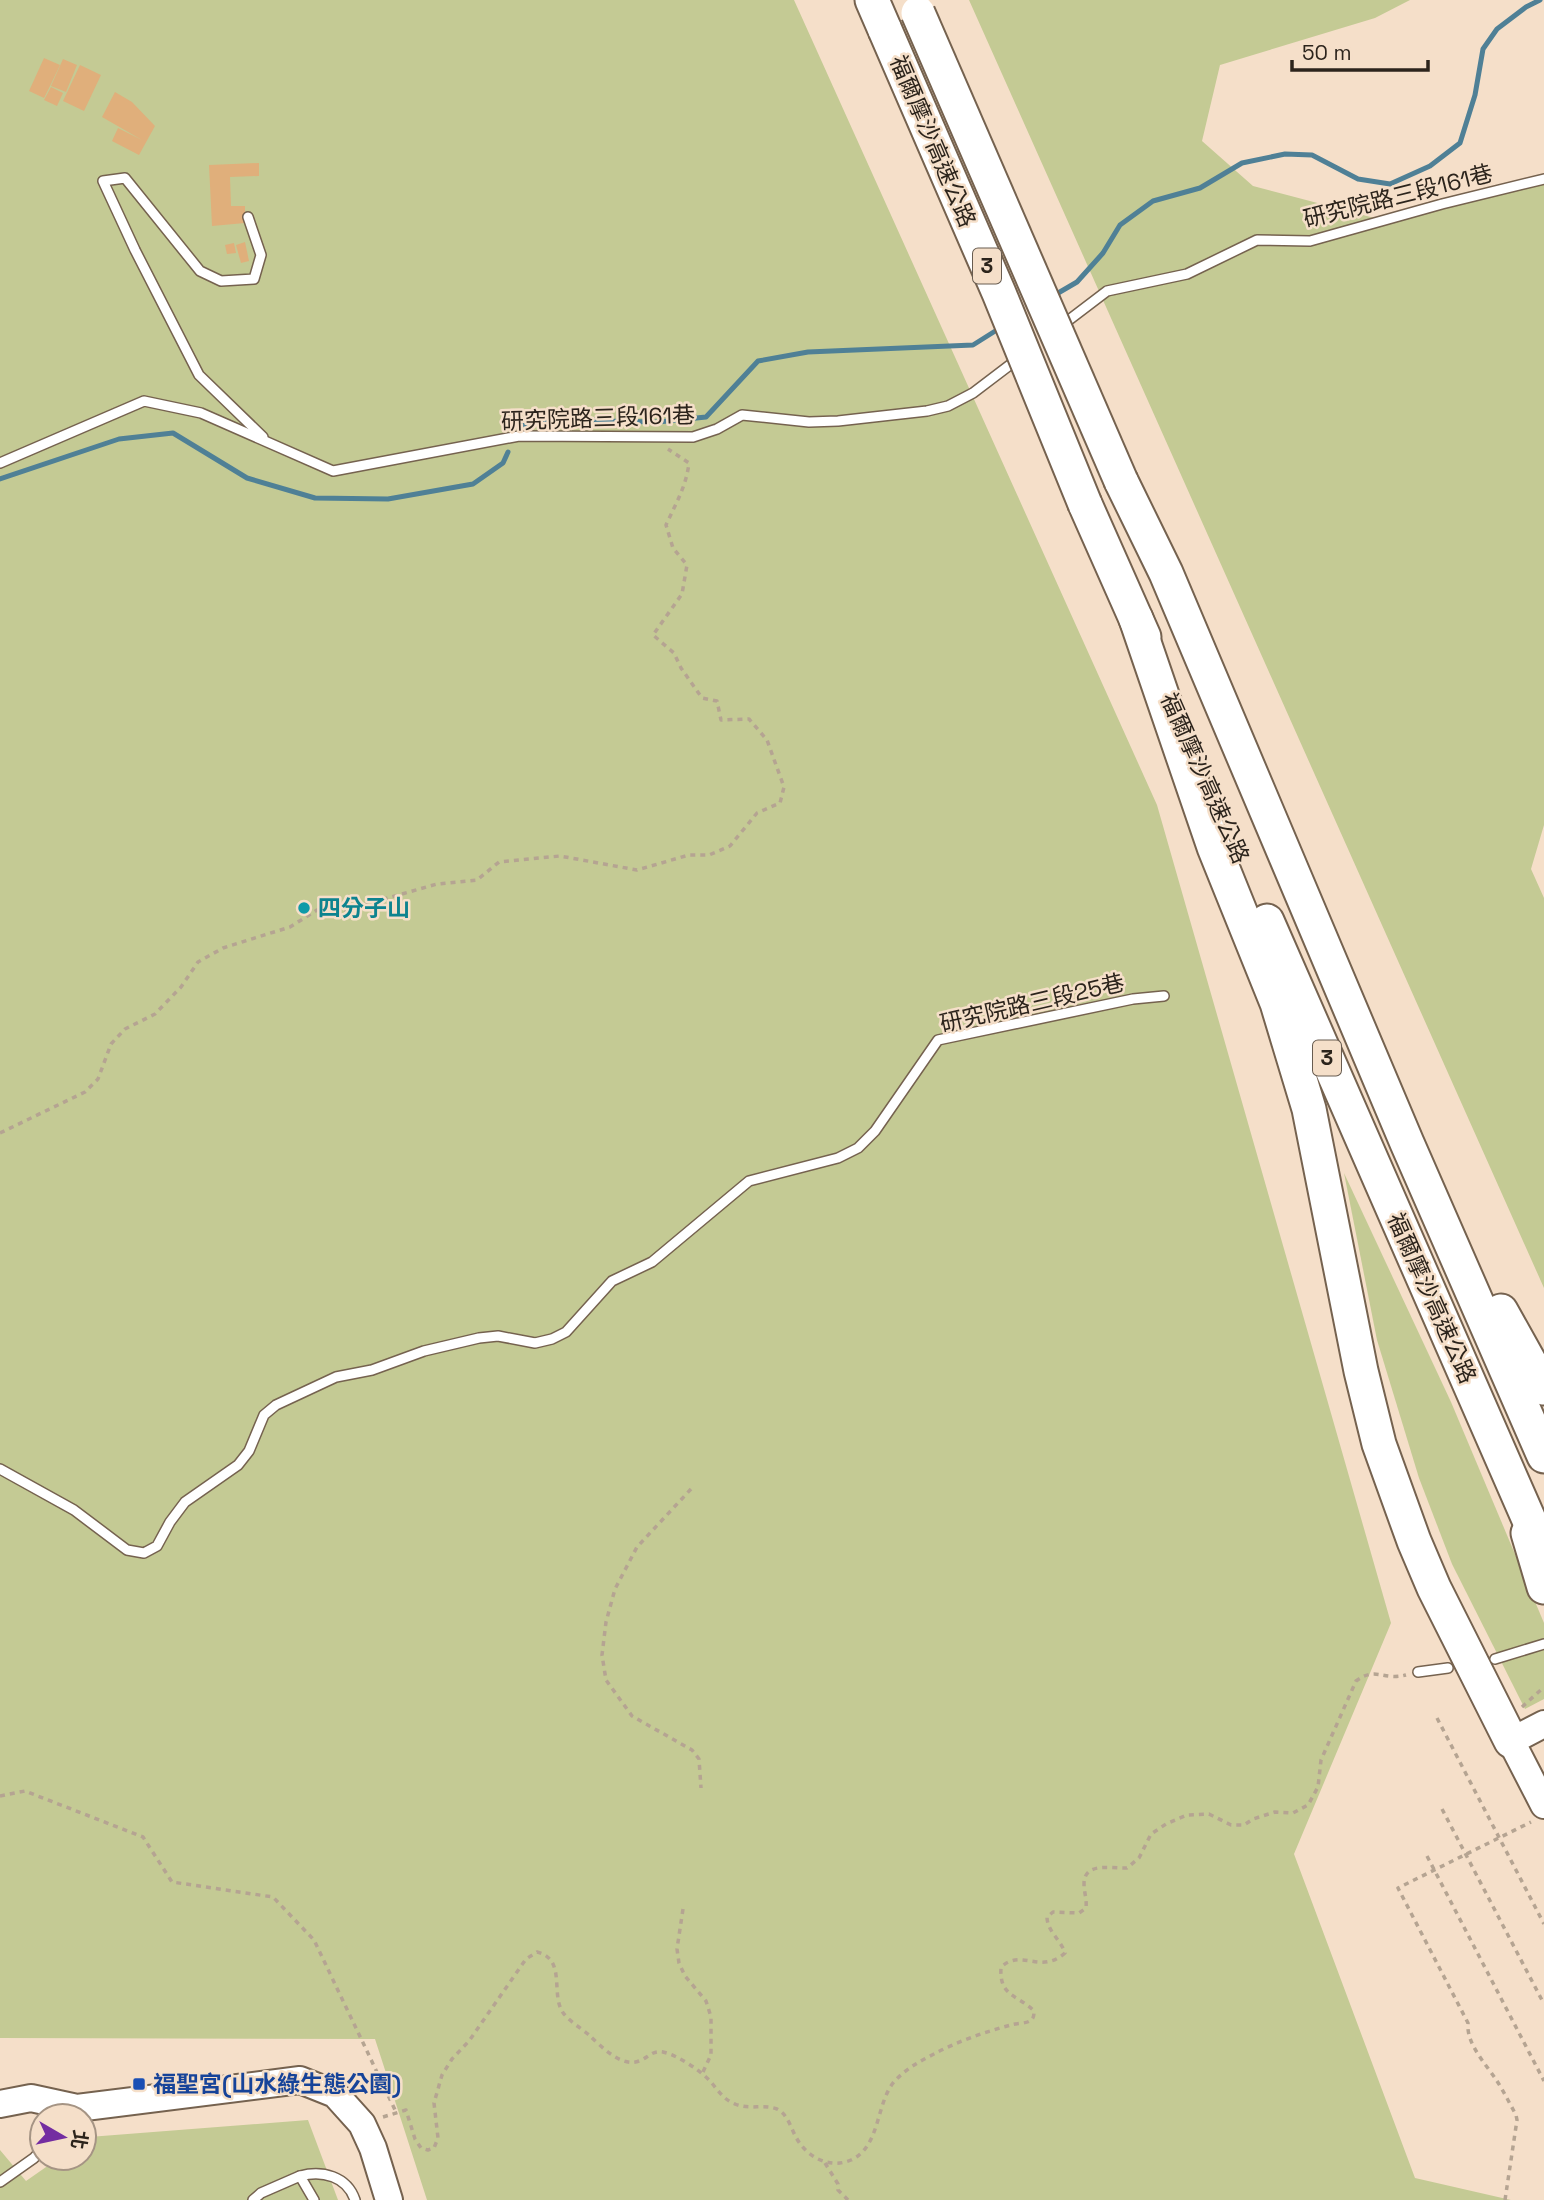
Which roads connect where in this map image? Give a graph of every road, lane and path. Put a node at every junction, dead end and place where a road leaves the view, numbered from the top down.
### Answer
1 (915, 6) edge
2 (878, 15) edge
3 (1544, 179) edge
4 (248, 217) dead end
5 (1045, 338) dead end
6 (1035, 346) dead end
7 (663, 439) junction
8 (270, 443) junction
9 (0, 463) edge
10 (1136, 619) junction
11 (1164, 996) dead end
12 (0, 1133) edge
13 (1407, 1143) junction
14 (1544, 1388) edge
15 (1544, 1456) edge
16 (0, 1469) edge
17 (691, 1489) dead end
18 (1518, 1497) junction
19 (1544, 1554) edge
20 (1544, 1587) edge
21 (1544, 1644) edge
22 (1495, 1659) dead end
23 (1448, 1668) dead end
24 (1418, 1672) joint
25 (1437, 1717) dead end
26 (1544, 1724) edge
27 (1511, 1741) junction
28 (701, 1788) dead end
29 (0, 1796) edge
30 (1442, 1808) dead end
31 (1538, 1813) edge
32 (1500, 1838) junction
33 (1466, 1854) junction
34 (1427, 1856) dead end
35 (1434, 1870) junction
36 (683, 1909) dead end
37 (1544, 1924) edge
38 (1544, 2004) edge
39 (702, 2074) junction
40 (1544, 2081) edge
41 (44, 2102) edge
42 (0, 2104) edge
43 (98, 2109) edge
44 (396, 2112) junction
45 (362, 2124) junction
46 (28, 2162) edge
47 (823, 2162) junction
48 (300, 2176) junction
49 (0, 2182) edge
50 (253, 2200) edge
51 (314, 2200) edge
52 (355, 2200) edge
53 (389, 2200) edge
54 (848, 2200) edge
55 (1505, 2200) edge

1 - 13 highway, 福爾摩沙高速公路 / 3, bridge
2 - 10 highway, 福爾摩沙高速公路 / 3, bridge
3 - 5 lane, 研究院路三段161巷
4 - 8 lane
6 - 7 lane, 研究院路三段161巷
7 - 8 lane, 研究院路三段161巷
7 - 12 path
8 - 9 lane, 研究院路三段161巷
10 - 18 highway, 福爾摩沙高速公路 / 3
10 - 27 highway
11 - 16 lane, 研究院路三段25巷
13 - 14 highway
13 - 15 highway, 福爾摩沙高速公路 / 3
17 - 28 path
18 - 19 highway, 福爾摩沙高速公路 / 3
18 - 20 highway
21 - 22 lane
23 - 24 lane
24 - 47 path
25 - 32 path
26 - 27 main road
27 - 31 main road
29 - 44 path
30 - 33 path
31 - 32 path
32 - 33 path
32 - 37 path
33 - 35 path
33 - 38 path
34 - 35 path
35 - 40 path
35 - 55 path
36 - 39 path
39 - 44 path
39 - 47 path
41 - 42 main road
43 - 45 main road
44 - 45 path
45 - 53 main road
46 - 49 lane
47 - 54 path
48 - 50 lane
48 - 51 lane
48 - 52 lane

